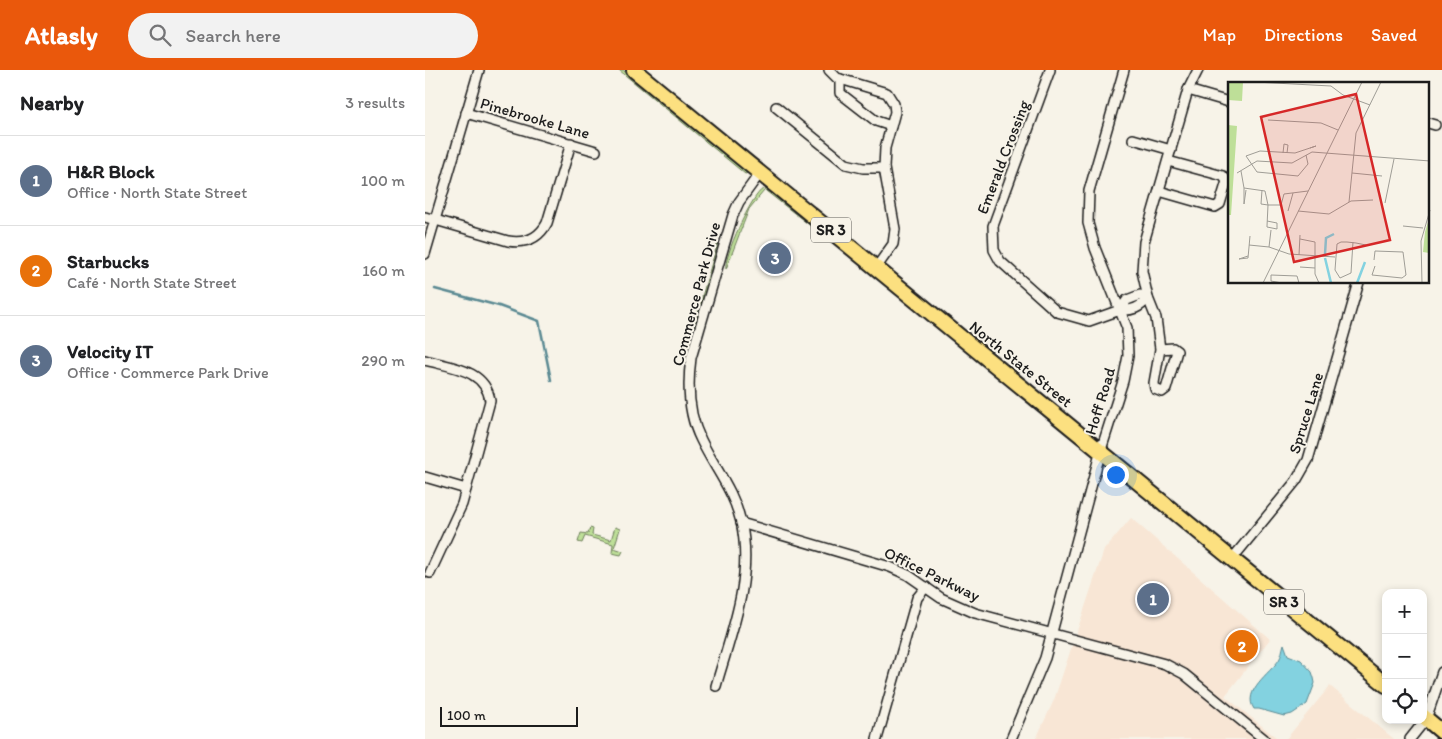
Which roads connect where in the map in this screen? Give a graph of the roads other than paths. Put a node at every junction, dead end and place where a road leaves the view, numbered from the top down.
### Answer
1 (479, 70) edge
2 (634, 70) edge
3 (829, 70) edge
4 (1050, 70) edge
5 (1124, 70) edge
6 (1198, 70) edge
7 (840, 79) junction
8 (1189, 90) junction
9 (1228, 102) edge
10 (776, 108) dead end
11 (466, 114) junction
12 (891, 126) junction
13 (1133, 139) dead end
14 (571, 144) junction
15 (1171, 150) junction
16 (596, 151) dead end
17 (1168, 161) junction
18 (883, 168) junction
19 (760, 173) junction
20 (1159, 191) junction
21 (425, 217) edge
22 (435, 220) junction
23 (425, 254) edge
24 (876, 268) junction
25 (1358, 284) edge
26 (1148, 298) junction
27 (1120, 310) junction
28 (1160, 349) junction
29 (425, 360) edge
30 (1101, 450) junction
31 (425, 477) edge
32 (466, 489) junction
33 (741, 523) junction
34 (1232, 559) junction
35 (430, 572) dead end
36 (926, 587) junction
37 (1052, 634) junction
38 (1442, 672) edge
39 (1382, 682) edge
40 (716, 686) dead end
41 (1427, 712) edge
42 (1427, 719) edge
43 (1420, 724) edge
44 (1442, 732) edge
45 (877, 739) edge
46 (1011, 739) edge
47 (1264, 739) edge
48 (1410, 739) edge

1 - 11 street
2 - 19 main road, North State Street / SR 3
3 - 7 street
4 - 27 street, Emerald Crossing
5 - 27 street, Hoff Road
6 - 8 street
7 - 12 street
7 - 12 street
8 - 9 street
8 - 15 street
10 - 18 street
11 - 14 street, Pinebrooke Lane
11 - 22 street
12 - 18 street
13 - 15 street
14 - 16 street, Pinebrooke Lane
14 - 22 street
15 - 17 street
17 - 20 street
17 - 20 street
18 - 24 street
19 - 24 main road, North State Street / SR 3
19 - 33 street, Commerce Park Drive
20 - 26 street
21 - 22 street
22 - 23 street
24 - 30 main road, North State Street / SR 3
25 - 34 street, Spruce Lane
26 - 27 street, Emerald Crossing
26 - 28 street
27 - 30 street, Hoff Road
28 - 28 street
29 - 32 street
30 - 34 main road, North State Street / SR 3
30 - 37 street, Hoff Road
31 - 32 street
32 - 35 street
33 - 36 street, Office Parkway
33 - 40 street, Commerce Park Drive
34 - 39 main road, North State Street / SR 3
36 - 37 street, Office Parkway
36 - 45 street
37 - 46 street, Hoff Road
37 - 47 street, Office Parkway
38 - 41 street
42 - 44 main road
43 - 48 street

